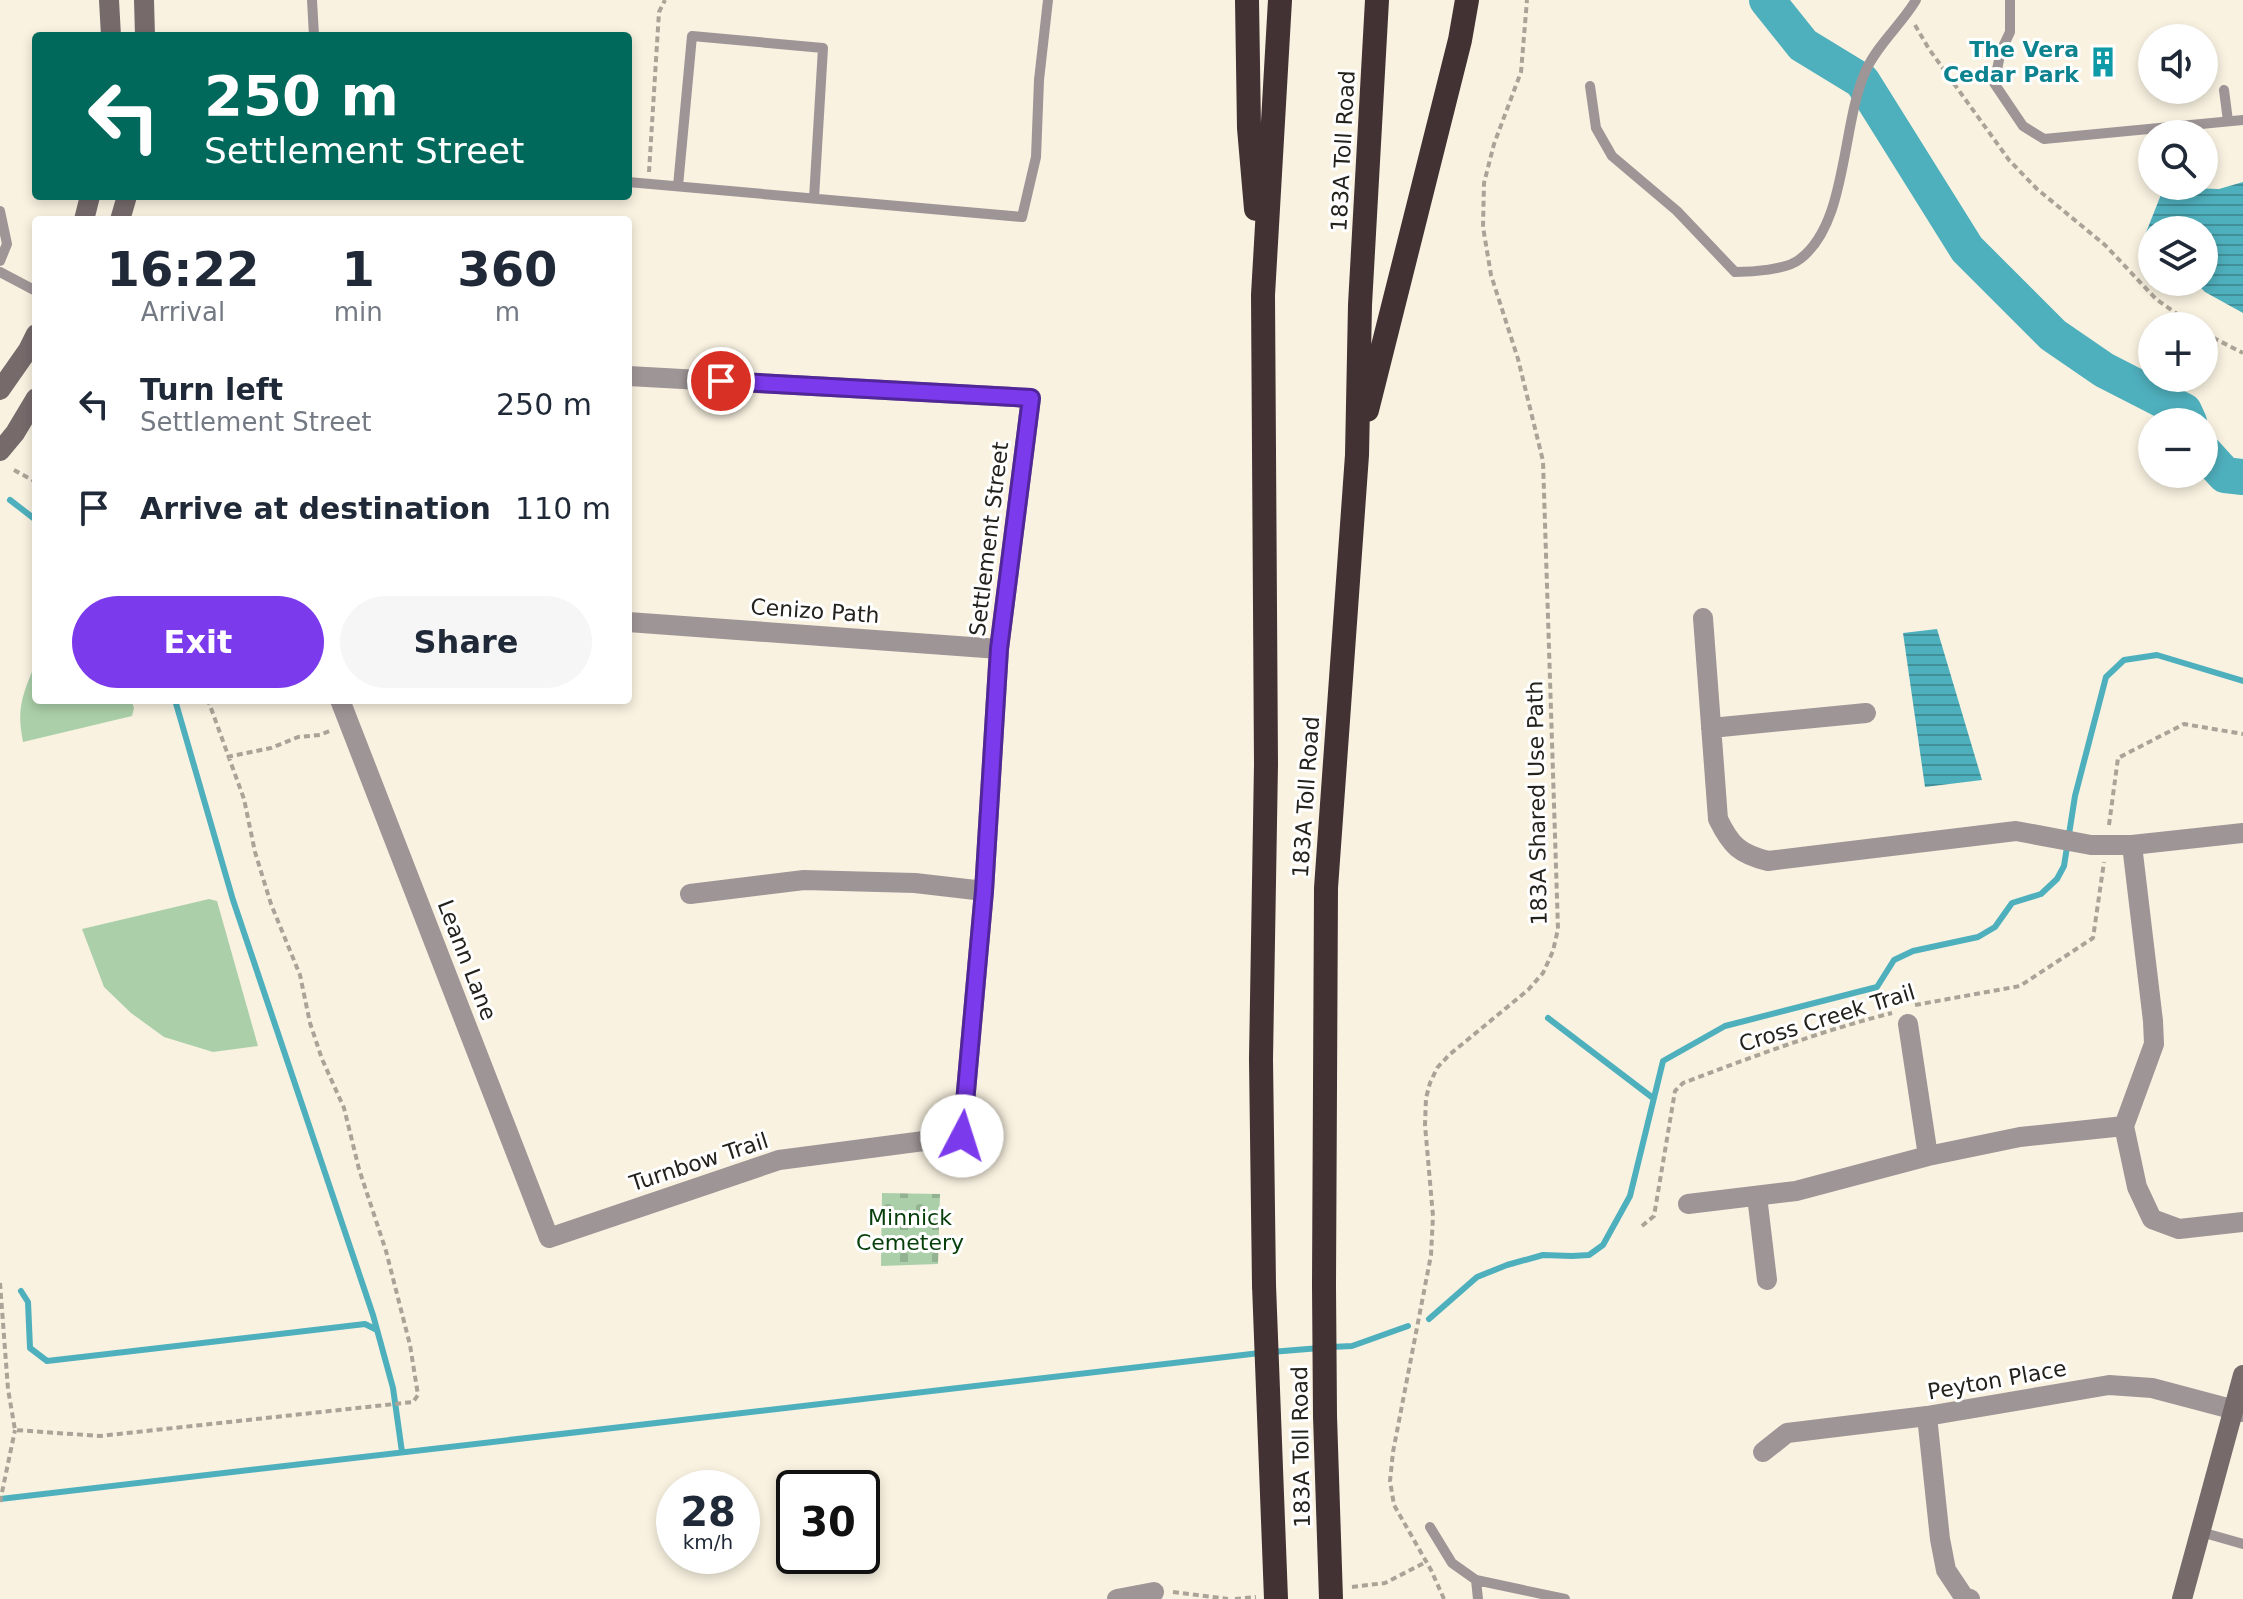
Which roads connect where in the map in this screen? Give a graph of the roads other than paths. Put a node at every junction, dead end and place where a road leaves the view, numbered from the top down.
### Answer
1 (109, 0) edge
2 (144, 0) edge
3 (312, 0) edge
4 (1048, 0) edge
5 (1247, 0) edge
6 (1280, 0) edge
7 (1377, 0) edge
8 (1467, 0) edge
9 (1916, 0) edge
10 (2010, 0) edge
11 (111, 32) edge
12 (145, 32) edge
13 (314, 32) edge
14 (1590, 86) dead end
15 (2224, 90) dead end
16 (2243, 120) edge
17 (2228, 121) junction
18 (632, 182) edge
19 (678, 186) junction
20 (814, 198) junction
21 (0, 211) edge
22 (0, 261) edge
23 (0, 272) edge
24 (32, 289) edge
25 (1263, 295) junction
26 (32, 342) edge
27 (632, 376) edge
28 (0, 390) edge
29 (32, 405) edge
30 (0, 451) edge
31 (1357, 455) junction
32 (1703, 618) dead end
33 (632, 622) edge
34 (999, 649) junction
35 (342, 704) edge
36 (1866, 713) dead end
37 (1711, 728) junction
38 (2243, 833) edge
39 (2132, 845) junction
40 (984, 891) junction
41 (690, 894) dead end
42 (1908, 1013) road end
43 (2124, 1126) junction
44 (962, 1136) joint
45 (1928, 1156) junction
46 (1757, 1196) junction
47 (1688, 1204) dead end
48 (2243, 1222) edge
49 (549, 1238) joint
50 (1767, 1280) dead end
51 (2243, 1375) edge
52 (2238, 1411) edge
53 (1927, 1416) junction
54 (1763, 1452) dead end
55 (1430, 1527) dead end
56 (2201, 1532) junction
57 (2243, 1544) edge
58 (1476, 1580) junction
59 (1154, 1592) road end
60 (1117, 1599) edge
61 (1276, 1599) edge
62 (1331, 1599) edge
63 (1478, 1599) edge
64 (1565, 1599) edge
65 (1970, 1599) edge
66 (2182, 1599) edge

1 - 11 street
2 - 12 street
3 - 13 lane
4 - 20 lane
5 - 25 highway
6 - 25 highway, 183A Toll Road
7 - 31 highway, 183A Toll Road
8 - 31 highway
9 - 14 lane
10 - 17 lane
15 - 17 lane
16 - 17 lane
18 - 19 lane
19 - 20 lane
19 - 20 lane
21 - 22 lane
23 - 24 lane
25 - 61 highway, 183A Toll Road, bridge
26 - 28 street
27 - 34 street, Settlement Street
29 - 30 street
31 - 62 highway, 183A Toll Road, bridge
32 - 37 street
33 - 34 street, Cenizo Path
34 - 40 street, Settlement Street
35 - 49 street, Leann Lane
36 - 37 street
37 - 39 street
38 - 39 street
39 - 43 street
40 - 41 street
40 - 44 street, Settlement Street
42 - 45 street
43 - 45 street
43 - 48 street
44 - 49 street, Turnbow Trail
45 - 46 street
46 - 47 street
46 - 50 street
51 - 52 street
52 - 53 street, Peyton Place
52 - 56 street
53 - 54 street, Peyton Place
53 - 65 street
55 - 58 lane
56 - 57 lane
56 - 66 street
58 - 63 lane
58 - 64 lane
59 - 60 street

